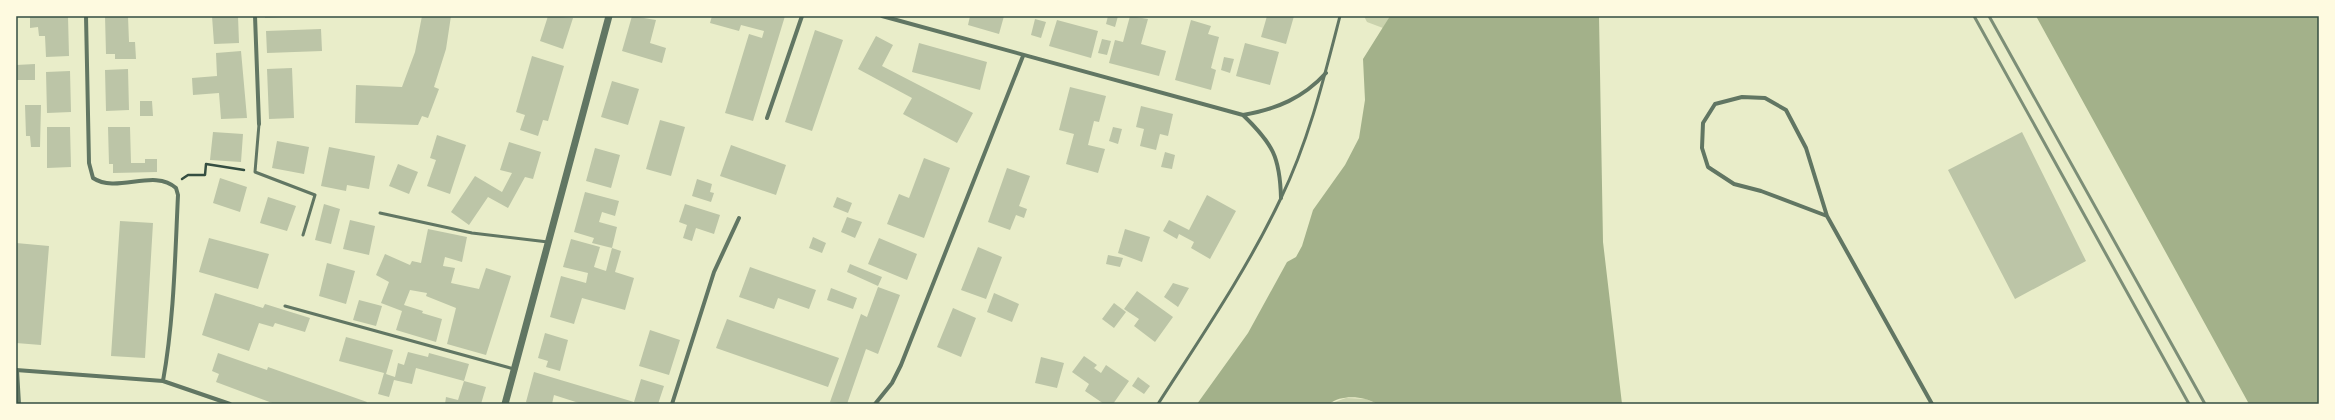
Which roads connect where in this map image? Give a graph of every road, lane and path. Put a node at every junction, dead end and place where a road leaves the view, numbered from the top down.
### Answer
1 (86, 16) edge
2 (255, 16) edge
3 (609, 16) edge
4 (802, 16) edge
5 (882, 16) edge
6 (1340, 16) edge
7 (1023, 56) junction
8 (1326, 72) junction
9 (1243, 115) junction
10 (767, 118) dead end
11 (259, 124) joint
12 (255, 172) junction
13 (188, 175) dead end
14 (1281, 198) junction
15 (380, 213) dead end
16 (1828, 216) junction
17 (739, 218) dead end
18 (303, 235) dead end
19 (548, 242) junction
20 (285, 306) dead end
21 (514, 369) junction
22 (16, 370) edge
23 (163, 381) junction
24 (19, 404) edge
25 (230, 404) edge
26 (504, 404) edge
27 (672, 404) edge
28 (875, 404) edge
29 (1158, 404) edge
30 (1932, 404) edge

1 - 23 street
2 - 11 street
3 - 19 street
4 - 10 street
5 - 7 street
6 - 8 lane
7 - 9 street
7 - 28 street
8 - 9 street
8 - 14 lane
9 - 14 street
11 - 12 lane
12 - 13 path
12 - 18 lane
14 - 29 lane
15 - 19 lane
16 - 16 street
16 - 30 street
17 - 27 street
19 - 21 street
20 - 21 lane
21 - 26 street
22 - 23 street
22 - 24 street
23 - 25 street

